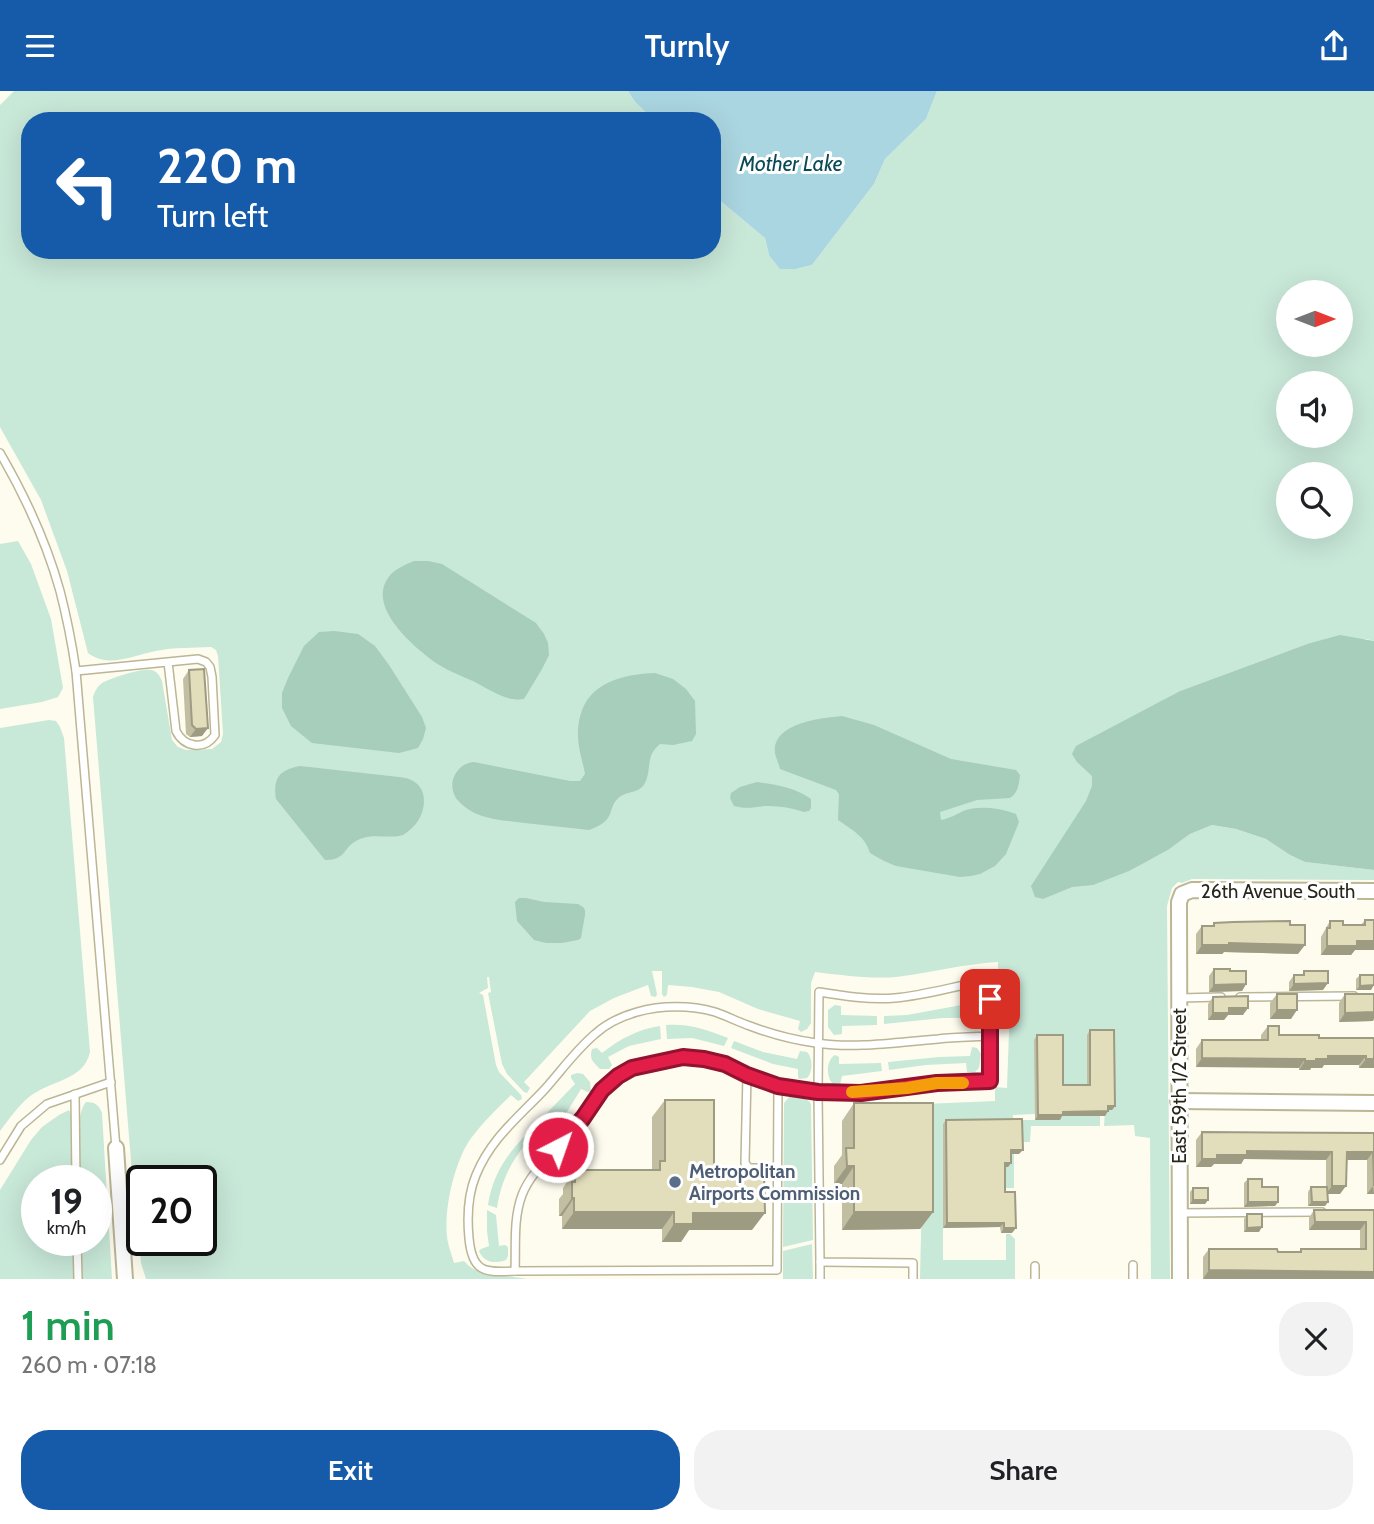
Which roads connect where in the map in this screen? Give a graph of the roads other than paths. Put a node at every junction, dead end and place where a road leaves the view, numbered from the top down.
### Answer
1 (0, 453) edge
2 (168, 662) junction
3 (76, 671) junction
4 (1374, 891) edge
5 (1182, 894) joint
6 (1360, 996) edge
7 (1179, 997) junction
8 (990, 1036) junction
9 (819, 1044) junction
10 (747, 1075) junction
11 (111, 1082) junction
12 (778, 1086) junction
13 (818, 1092) junction
14 (75, 1094) junction
15 (1178, 1101) junction
16 (1374, 1103) edge
17 (116, 1147) joint
18 (0, 1160) edge
19 (76, 1165) edge
20 (777, 1168) junction
21 (1332, 1212) edge
22 (1179, 1213) junction
23 (77, 1256) edge
24 (820, 1262) junction
25 (1133, 1265) dead end
26 (1035, 1266) dead end
27 (539, 1270) junction
28 (515, 1271) junction
29 (777, 1275) edge
30 (78, 1279) edge
31 (125, 1279) edge
32 (539, 1279) edge
33 (820, 1279) edge
34 (913, 1279) edge
35 (1035, 1279) edge
36 (1133, 1279) edge
37 (1180, 1279) edge

1 - 3 lane
2 - 2 lane
2 - 3 lane
3 - 11 lane
4 - 5 street, 26th Avenue South
5 - 7 street, East 59th 1/2 Street
6 - 7 lane
7 - 15 street, East 59th 1/2 Street
8 - 9 lane
8 - 9 lane
8 - 13 lane
9 - 13 lane
9 - 28 lane
10 - 12 lane
10 - 20 lane
10 - 28 lane
11 - 14 lane
11 - 17 lane
12 - 13 lane
12 - 20 lane
13 - 24 lane
14 - 18 lane
14 - 19 lane
15 - 16 street
15 - 22 street, East 59th 1/2 Street
17 - 31 street
20 - 29 lane
21 - 22 lane
22 - 37 street, East 59th 1/2 Street
23 - 30 lane
24 - 33 lane
24 - 34 lane
25 - 36 lane
26 - 35 lane
27 - 28 lane
27 - 29 lane
27 - 32 lane

